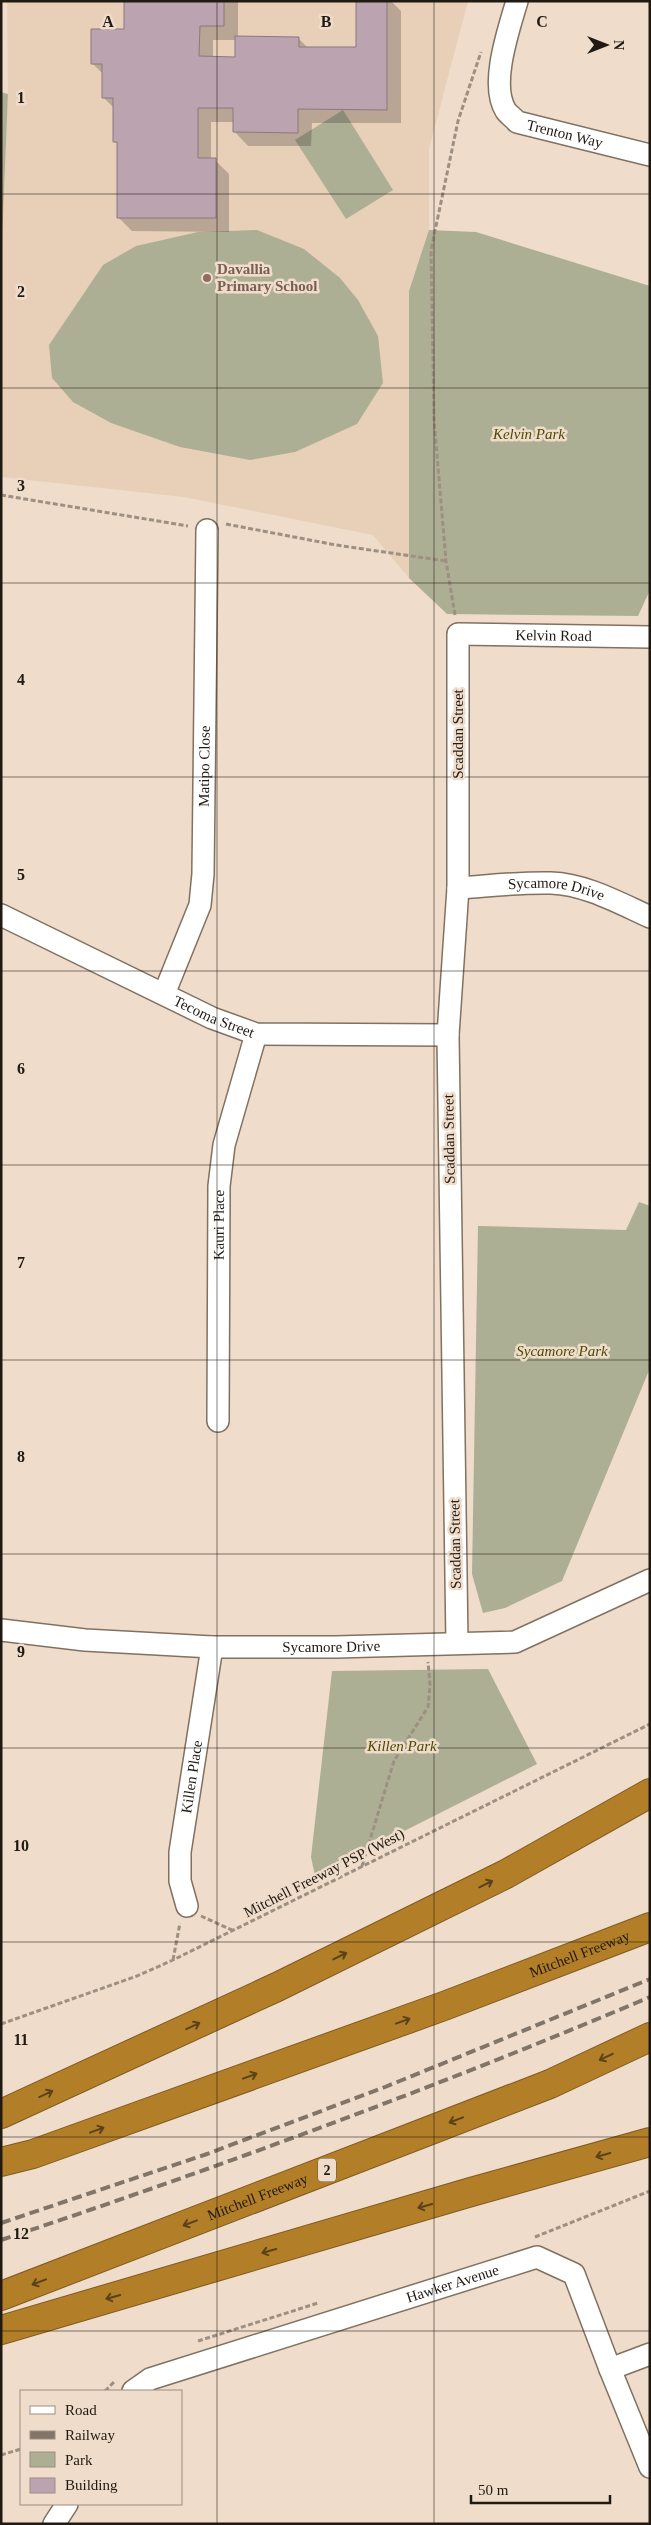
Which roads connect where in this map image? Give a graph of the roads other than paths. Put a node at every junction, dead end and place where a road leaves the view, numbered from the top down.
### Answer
1 (517, 1) edge
2 (650, 154) edge
3 (214, 526) road end
4 (458, 634) joint
5 (650, 637) edge
6 (458, 888) junction
7 (1, 914) edge
8 (650, 917) edge
9 (164, 994) junction
10 (256, 1034) junction
11 (448, 1036) junction
12 (218, 1421) dead end
13 (650, 1580) edge
14 (1, 1630) edge
15 (457, 1643) junction
16 (212, 1647) junction
17 (650, 1793) edge
18 (187, 1906) dead end
19 (650, 1927) edge
20 (650, 2036) edge
21 (1, 2114) edge
22 (650, 2142) edge
23 (1, 2162) edge
24 (1, 2296) edge
25 (1, 2330) edge
26 (650, 2354) edge
27 (610, 2369) junction
28 (135, 2390) edge
29 (650, 2467) edge
30 (66, 2505) edge
31 (54, 2524) edge

1 - 2 street, Trenton Way
3 - 9 street, Matipo Close
4 - 5 street, Kelvin Road
4 - 6 street, Scaddan Street
6 - 8 street, Sycamore Drive
6 - 11 street, Scaddan Street
7 - 9 street, Tecoma Street
9 - 10 street, Tecoma Street
10 - 11 street, Tecoma Street
10 - 12 street, Kauri Place
11 - 15 street, Scaddan Street
13 - 15 street, Sycamore Drive
14 - 16 street, Sycamore Drive
15 - 16 street, Sycamore Drive
16 - 18 street, Killen Place
21 -> 17 highway
23 -> 19 highway, Mitchell Freeway
20 -> 24 highway, Mitchell Freeway / 2
22 -> 25 highway
26 - 27 street
27 - 28 street, Hawker Avenue
27 - 29 street, Hawker Avenue
30 - 31 street

